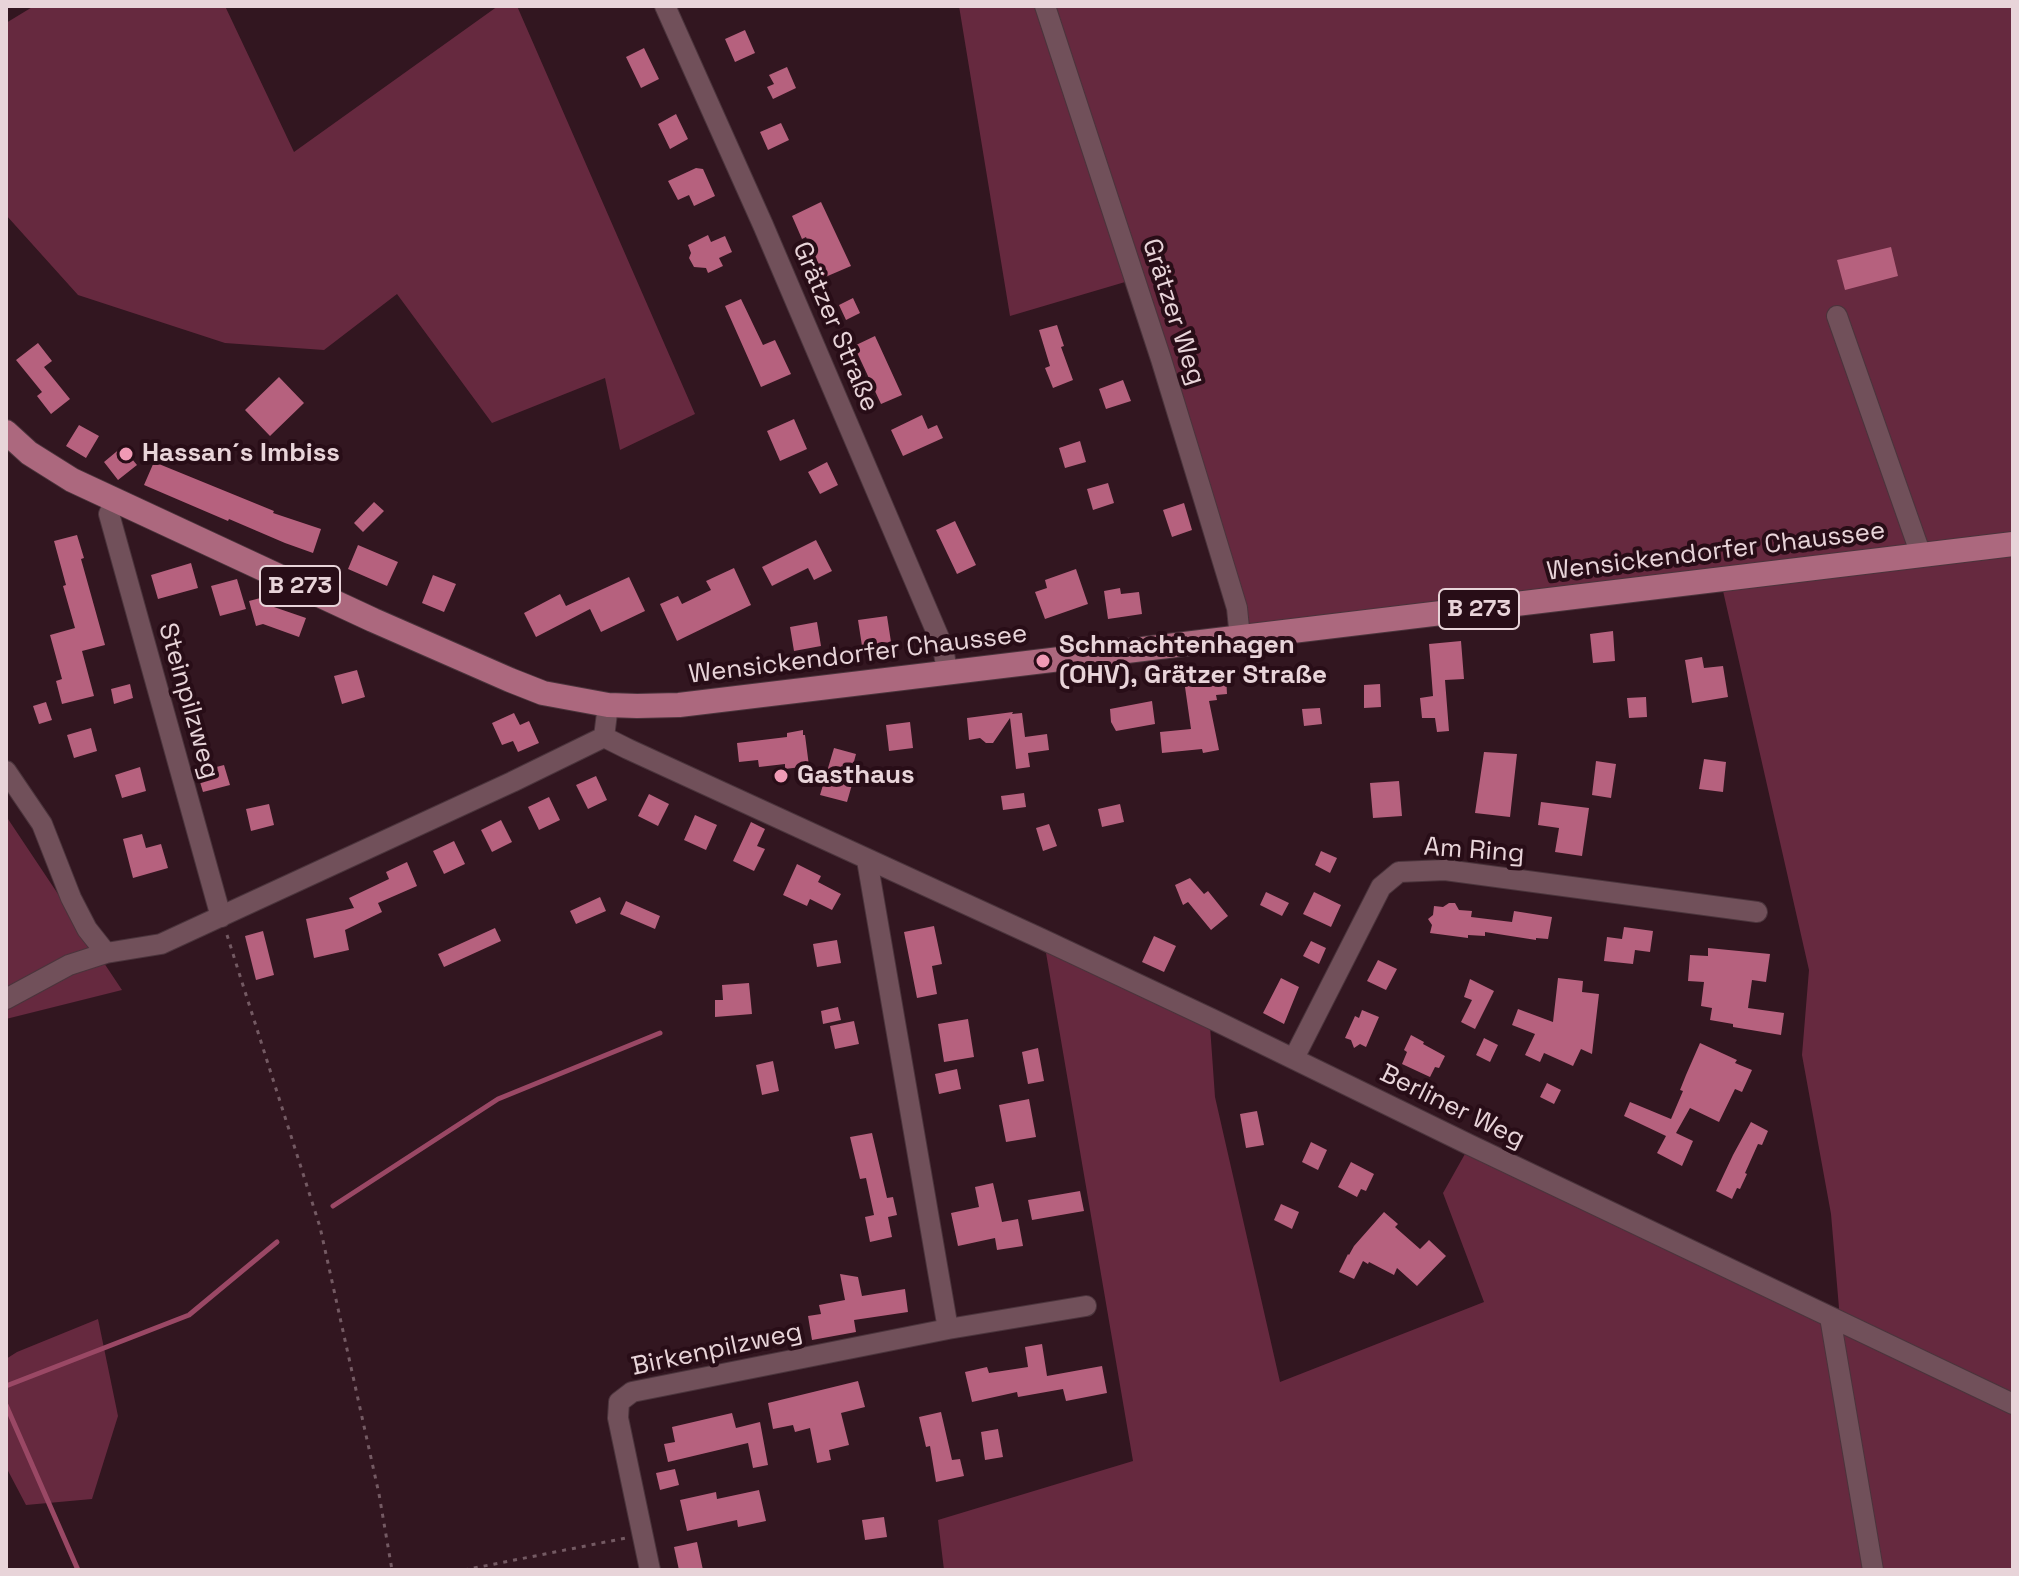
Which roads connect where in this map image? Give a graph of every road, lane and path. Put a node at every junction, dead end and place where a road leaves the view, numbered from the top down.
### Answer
1 (665, 6) edge
2 (1045, 6) edge
3 (1837, 316) dead end
4 (6, 432) edge
5 (115, 501) junction
6 (2013, 544) edge
7 (1921, 555) junction
8 (1240, 638) junction
9 (947, 672) junction
10 (608, 705) junction
11 (604, 737) junction
12 (6, 771) edge
13 (867, 860) junction
14 (1757, 912) dead end
15 (221, 917) junction
16 (106, 953) junction
17 (6, 999) edge
18 (1294, 1058) junction
19 (1086, 1306) dead end
20 (1830, 1317) junction
21 (948, 1329) junction
22 (2013, 1404) edge
23 (643, 1535) junction
24 (392, 1570) edge
25 (464, 1570) edge
26 (650, 1570) edge
27 (1873, 1570) edge

1 - 9 street, Grätzer Straße
2 - 8 street, Grätzer Weg
3 - 7 street
4 - 5 main road, Wensickendorfer Chaussee / B 273
5 - 10 main road, Wensickendorfer Chaussee / B 273
5 - 15 street, Steinpilzweg
6 - 7 main road, Wensickendorfer Chaussee / B 273
7 - 8 main road, Wensickendorfer Chaussee / B 273
8 - 9 main road, Wensickendorfer Chaussee / B 273
9 - 10 main road, Wensickendorfer Chaussee / B 273
10 - 11 street
11 - 13 street
11 - 15 street
12 - 16 street
13 - 18 street, Berliner Weg
13 - 21 street
14 - 18 street, Am Ring
15 - 16 street
15 - 24 path
16 - 17 street
18 - 20 street, Berliner Weg
19 - 21 street, Birkenpilzweg
20 - 22 street, Berliner Weg
20 - 27 street
21 - 23 street, Birkenpilzweg
23 - 25 path
23 - 26 street, Birkenpilzweg

